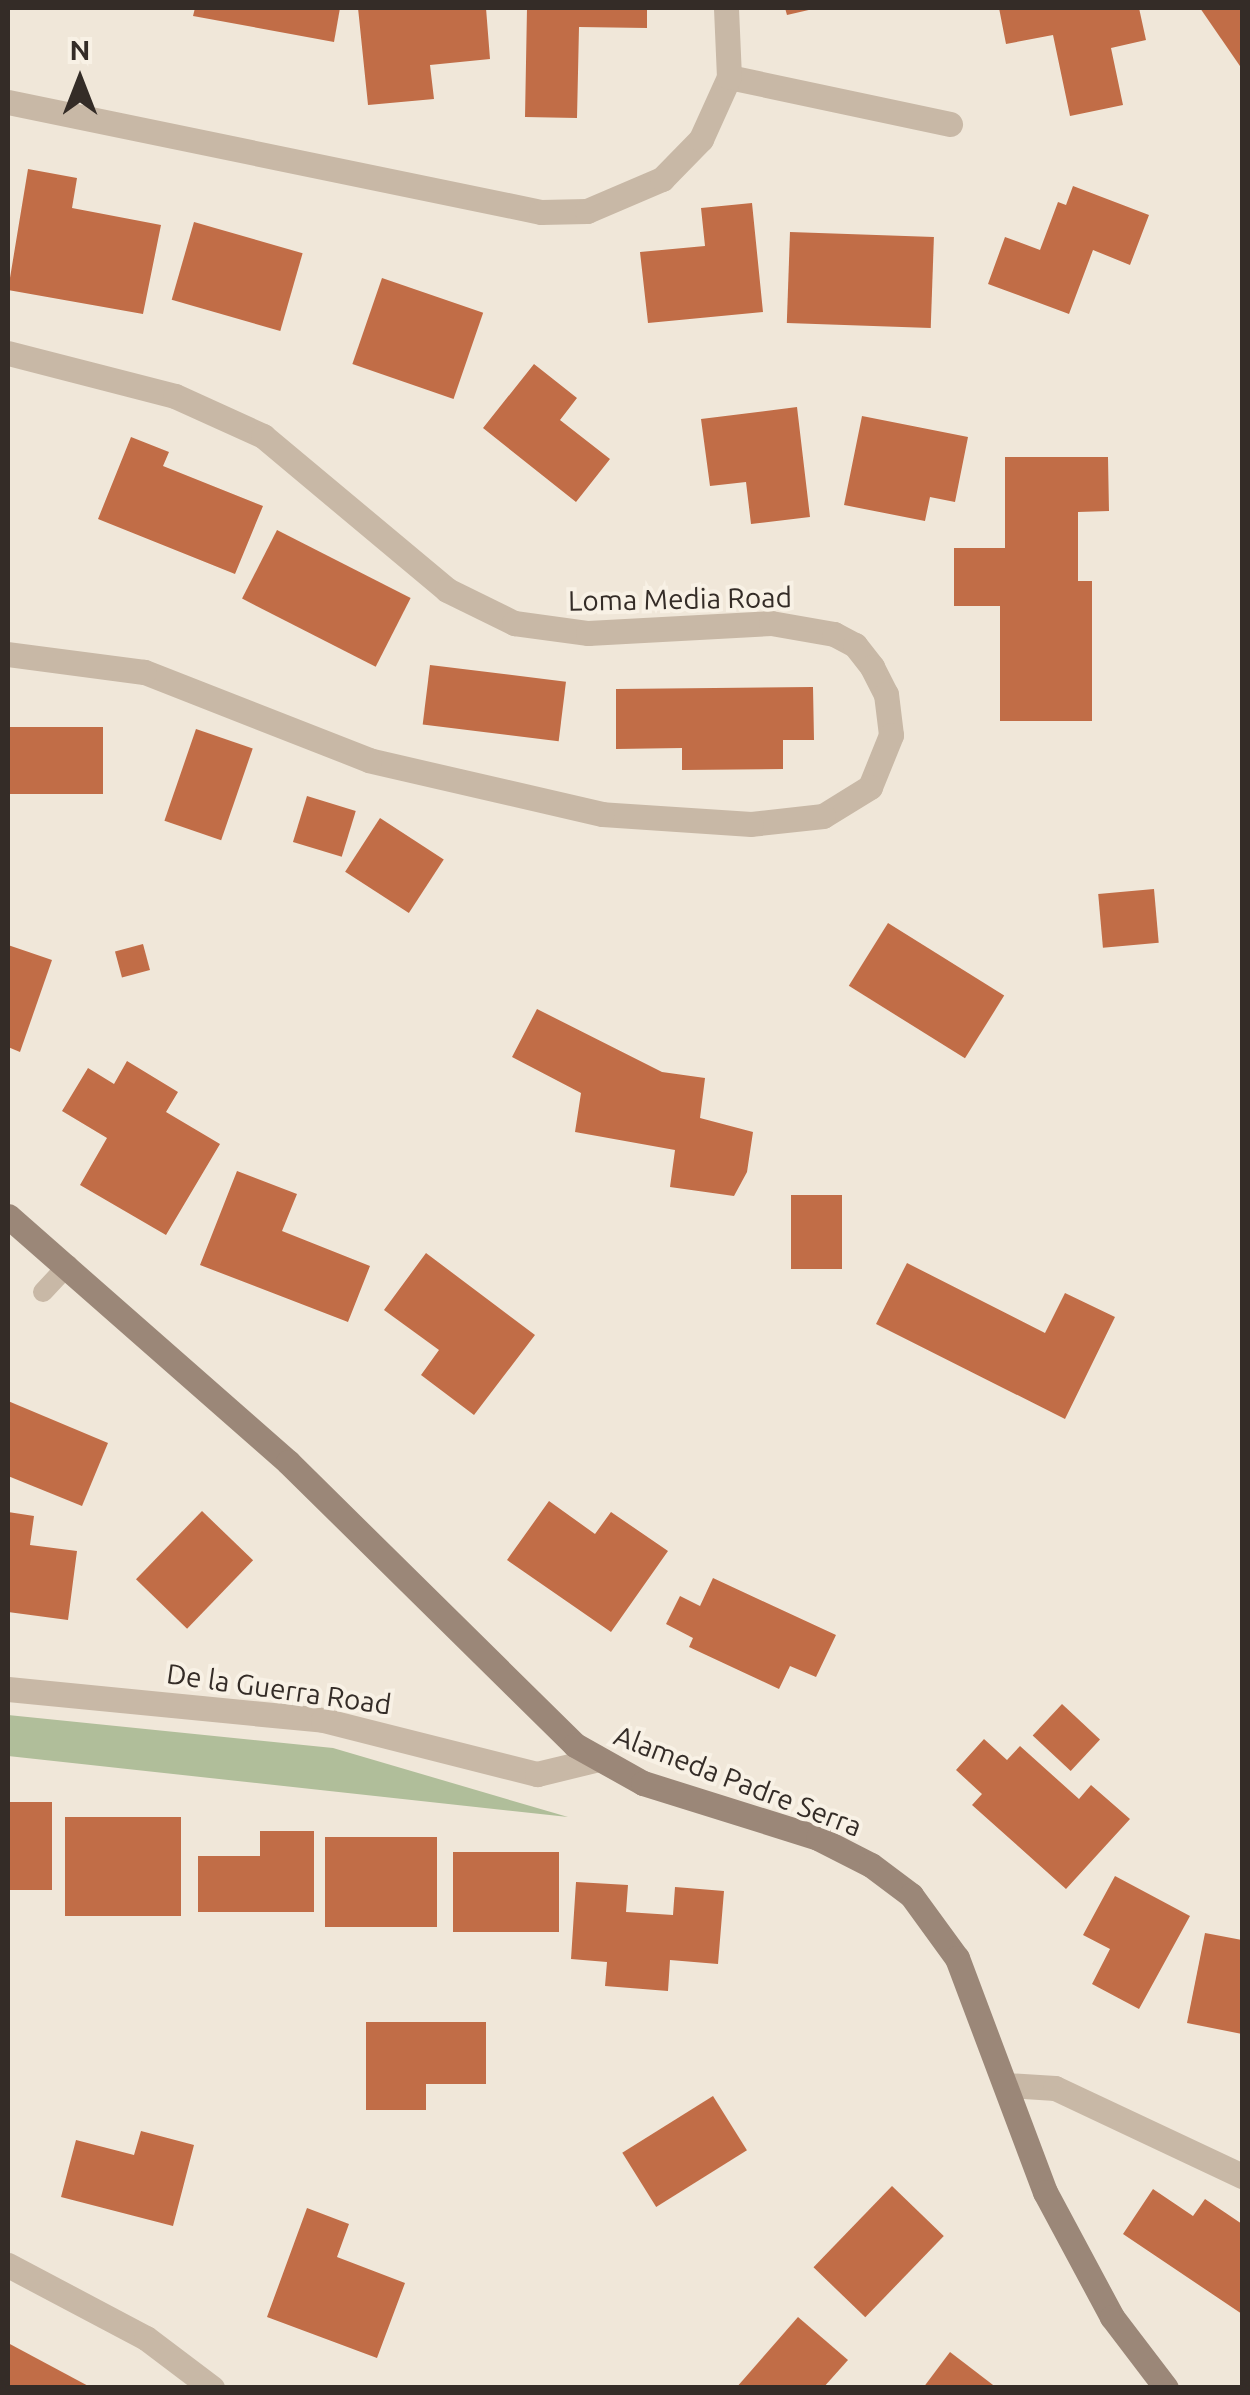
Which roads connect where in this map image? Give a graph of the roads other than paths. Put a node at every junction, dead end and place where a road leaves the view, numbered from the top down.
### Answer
1 (726, 8) edge
2 (729, 77) junction
3 (8, 102) edge
4 (950, 124) dead end
5 (8, 353) edge
6 (8, 654) edge
7 (8, 1216) edge
8 (68, 1265) junction
9 (43, 1292) dead end
10 (8, 1689) edge
11 (595, 1760) junction
12 (1006, 2085) junction
13 (1242, 2176) edge
14 (8, 2264) edge
15 (212, 2388) edge
16 (1166, 2388) edge

1 - 2 street
2 - 3 street
2 - 4 street
5 - 6 street, Loma Media Road
7 - 8 street, Alameda Padre Serra
8 - 9 lane
8 - 11 street, Alameda Padre Serra
10 - 11 street, De la Guerra Road
11 - 12 street, Alameda Padre Serra
12 - 13 street
12 - 16 street, Alameda Padre Serra
14 - 15 street

